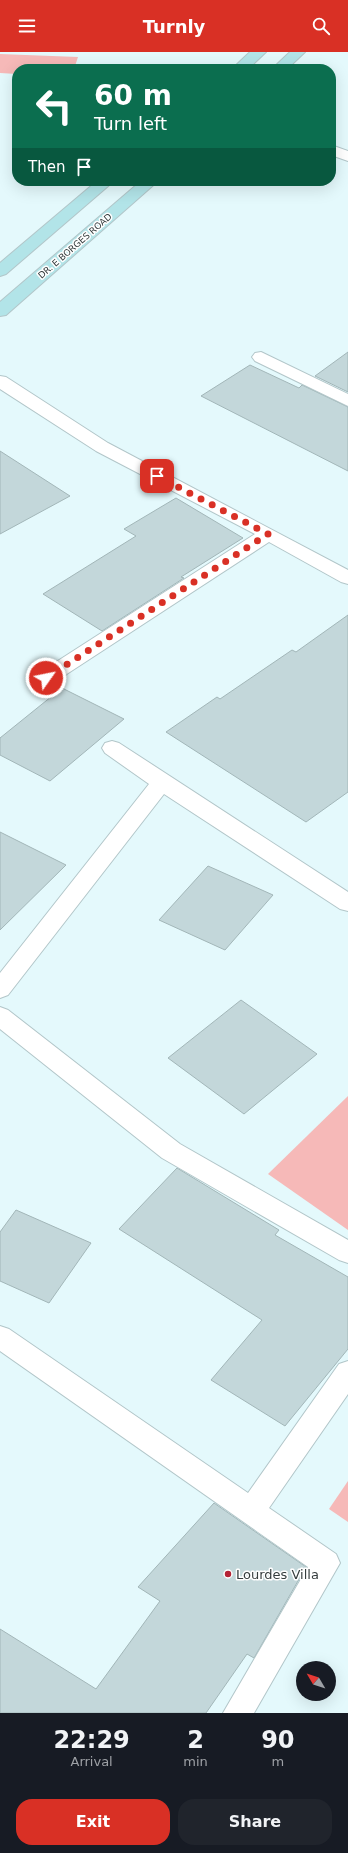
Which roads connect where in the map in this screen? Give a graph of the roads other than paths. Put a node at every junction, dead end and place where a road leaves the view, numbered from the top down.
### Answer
1 (259, 52) edge
2 (298, 52) edge
3 (245, 64) edge
4 (285, 64) edge
5 (336, 152) edge
6 (348, 156) edge
7 (100, 186) edge
8 (144, 186) edge
9 (0, 271) edge
10 (0, 311) edge
11 (261, 357) dead end
12 (0, 381) edge
13 (348, 401) edge
14 (268, 534) junction
15 (348, 578) edge
16 (46, 678) dead end
17 (112, 748) dead end
18 (162, 782) junction
19 (348, 903) edge
20 (0, 989) edge
21 (0, 1016) edge
22 (348, 1252) edge
23 (0, 1337) edge
24 (348, 1372) edge
25 (251, 1511) junction
26 (238, 1713) edge

1 - 3 main road
2 - 4 main road
5 - 6 street
7 - 9 main road
8 - 10 main road, DR. E BORGES ROAD
11 - 13 street
12 - 14 street
14 - 15 street
14 - 16 street
17 - 18 street
18 - 19 street
18 - 20 street
21 - 22 street
23 - 25 street
24 - 25 street
25 - 26 street

